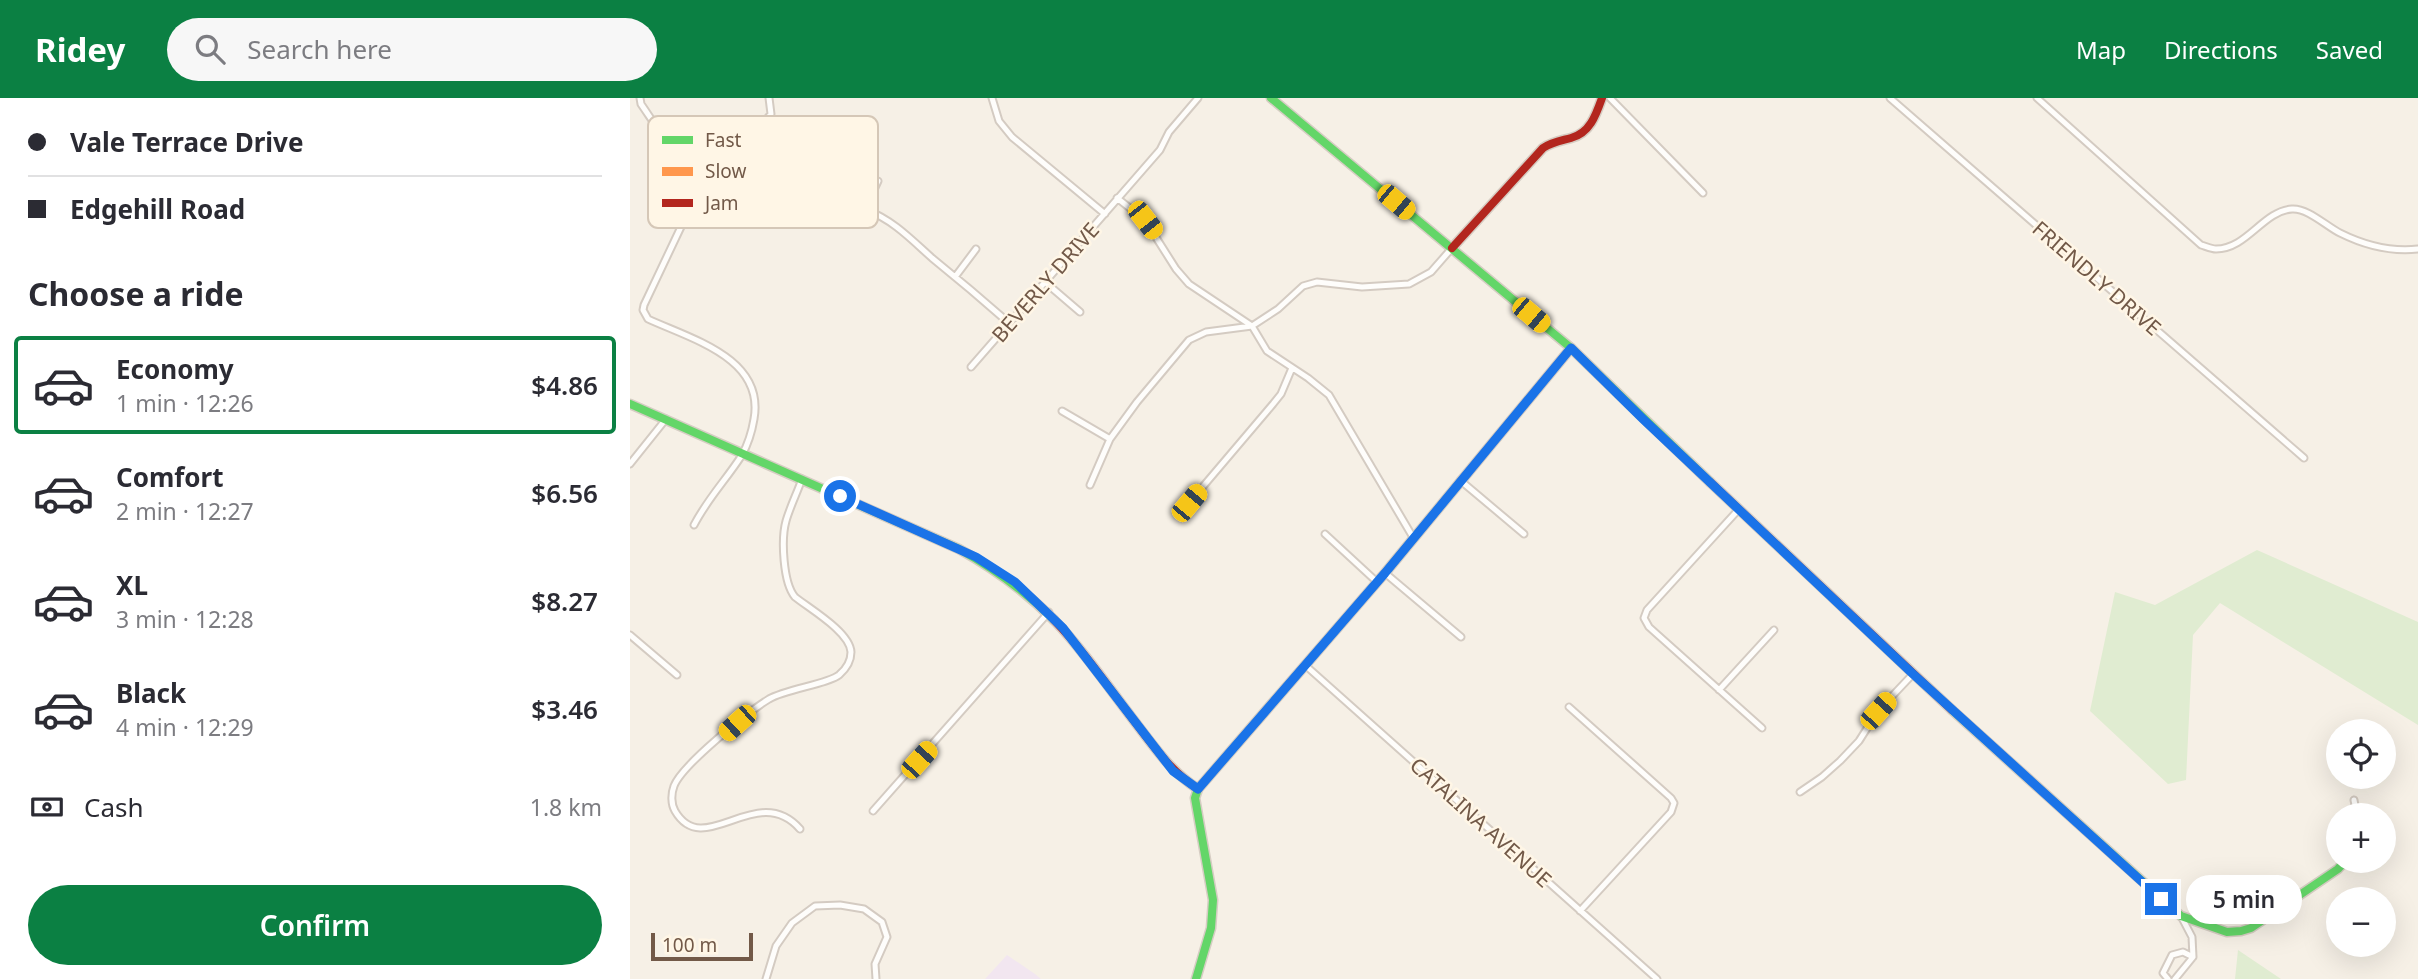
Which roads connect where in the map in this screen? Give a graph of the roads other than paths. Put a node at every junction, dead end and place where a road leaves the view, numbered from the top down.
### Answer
1 (640, 98) edge
2 (769, 98) edge
3 (992, 98) edge
4 (1198, 98) edge
5 (1272, 98) edge
6 (1602, 98) edge
7 (1610, 98) edge
8 (1890, 98) edge
9 (2037, 98) edge
10 (649, 116) edge
11 (769, 116) edge
12 (1703, 193) dead end
13 (1117, 198) junction
14 (1105, 214) junction
15 (878, 216) edge
16 (681, 228) edge
17 (1452, 248) junction
18 (2418, 249) edge
19 (976, 250) dead end
20 (955, 277) junction
21 (1045, 282) junction
22 (1080, 312) dead end
23 (1009, 323) junction
24 (1252, 326) junction
25 (1571, 348) junction
26 (971, 367) dead end
27 (1293, 368) junction
28 (630, 404) edge
29 (1062, 411) dead end
30 (666, 419) junction
31 (1111, 439) junction
32 (743, 453) junction
33 (2304, 458) dead end
34 (630, 464) edge
35 (802, 479) junction
36 (1461, 481) junction
37 (1090, 485) dead end
38 (1189, 503) dead end
39 (1739, 509) junction
40 (694, 525) dead end
41 (1325, 534) dead end
42 (1524, 534) dead end
43 (1414, 539) junction
44 (1385, 573) junction
45 (1377, 582) junction
46 (1049, 612) junction
47 (1774, 630) dead end
48 (630, 635) edge
49 (1461, 637) dead end
50 (1305, 665) junction
51 (1913, 674) junction
52 (677, 675) dead end
53 (1719, 690) junction
54 (1569, 708) dead end
55 (1762, 728) dead end
56 (1198, 789) junction
57 (1800, 792) dead end
58 (2354, 800) dead end
59 (2355, 803) edge
60 (873, 811) dead end
61 (800, 829) dead end
62 (2332, 873) edge
63 (1580, 911) junction
64 (2181, 916) junction
65 (2193, 957) junction
66 (766, 979) edge
67 (876, 979) edge
68 (1196, 979) edge
69 (1657, 979) edge
70 (2168, 979) edge
71 (2175, 979) edge

1 - 10 street
2 - 11 street
3 - 14 street
4 - 13 street, BEVERLY DRIVE
5 - 17 street
6 - 17 street
7 - 12 street
8 - 33 street, FRIENDLY DRIVE
9 - 18 street
13 - 14 street, BEVERLY DRIVE
13 - 24 street
14 - 21 street, BEVERLY DRIVE
15 - 20 street
16 - 32 street
17 - 24 street
17 - 25 street
19 - 20 street
20 - 23 street
21 - 22 street
21 - 23 street, BEVERLY DRIVE
23 - 26 street, BEVERLY DRIVE
24 - 27 street
24 - 31 street
25 - 36 street
25 - 39 street
27 - 38 street
27 - 43 street
28 - 30 street
29 - 31 street
30 - 32 street
30 - 34 street
31 - 37 street
32 - 35 street
32 - 40 street
35 - 46 street
35 - 61 street
36 - 42 street
36 - 43 street
39 - 51 street
39 - 53 street
41 - 45 street
43 - 44 street
44 - 45 street
44 - 49 street
45 - 50 street
46 - 56 street
46 - 60 street
47 - 53 street
48 - 52 street
50 - 56 street
50 - 63 street, CATALINA AVENUE
51 - 57 street
51 - 64 street
53 - 55 street
54 - 63 street
56 - 68 street
58 - 59 street
62 - 64 street
63 - 69 street, CATALINA AVENUE
64 - 65 street
65 - 70 street
65 - 71 street
66 - 67 street

